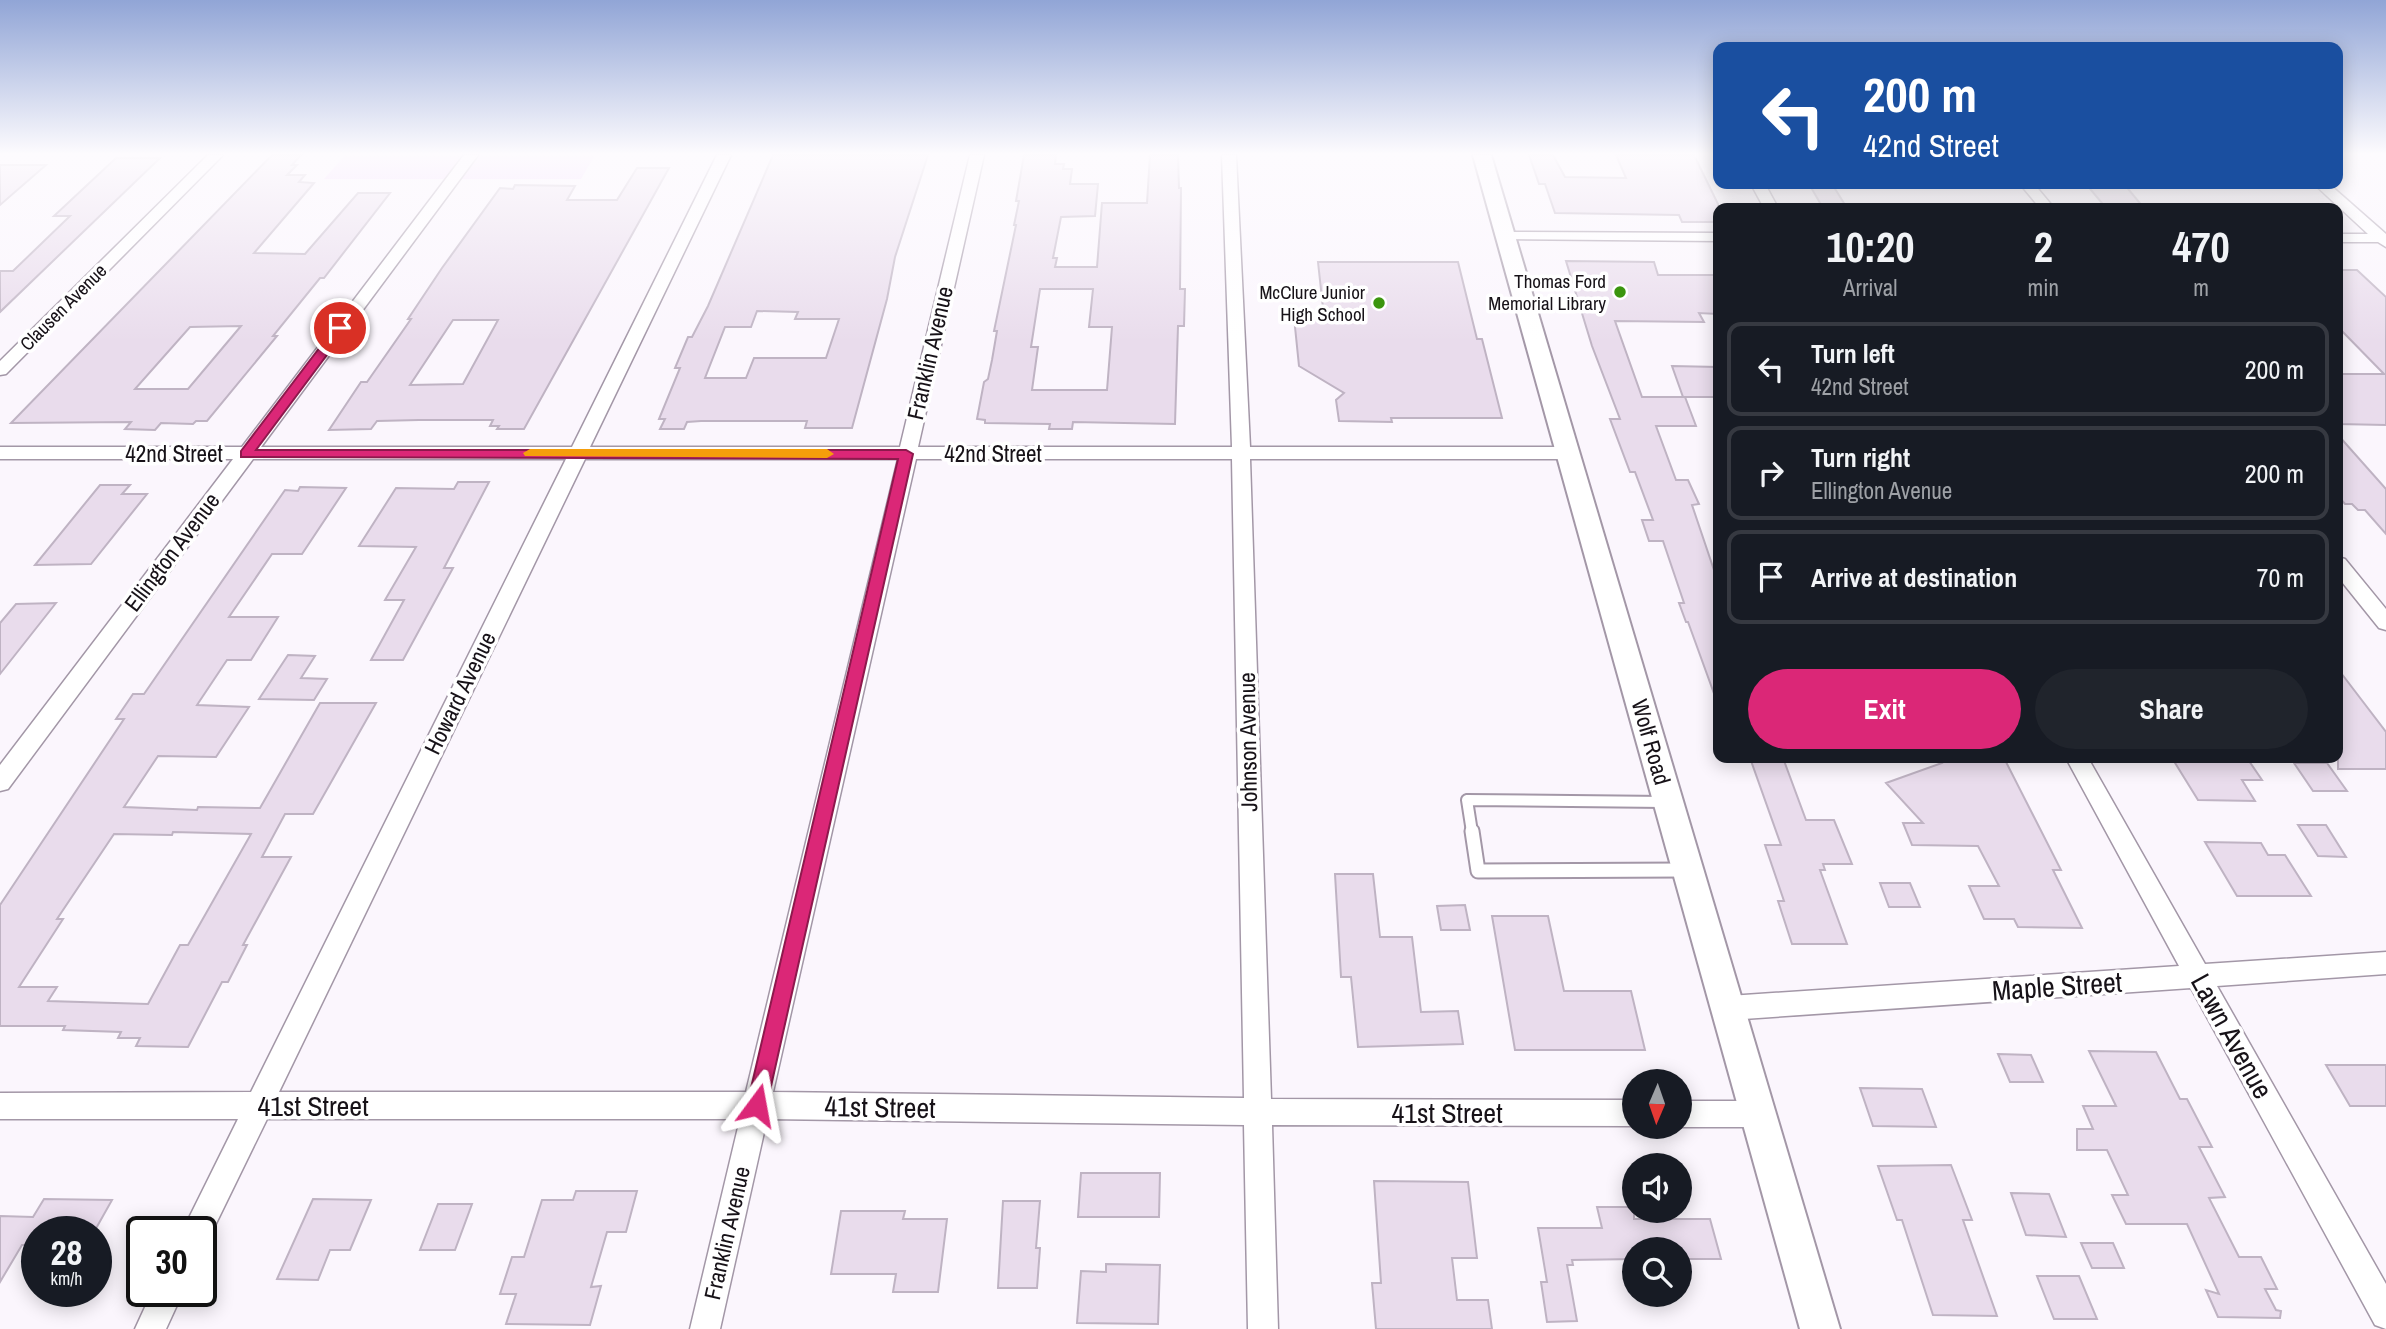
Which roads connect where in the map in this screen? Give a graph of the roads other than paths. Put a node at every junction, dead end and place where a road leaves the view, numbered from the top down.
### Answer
1 (154, 217) edge
2 (425, 217) edge
3 (694, 217) edge
4 (962, 217) edge
5 (1231, 217) edge
6 (1500, 217) edge
7 (2358, 217) edge
8 (1506, 236) junction
9 (1713, 237) edge
10 (2343, 238) edge
11 (2384, 240) edge
12 (0, 370) edge
13 (0, 453) edge
14 (577, 453) junction
15 (1241, 453) junction
16 (1566, 453) junction
17 (245, 454) junction
18 (906, 454) junction
19 (2343, 570) edge
20 (2386, 623) edge
21 (2080, 763) edge
22 (0, 782) edge
23 (1668, 802) junction
24 (1688, 870) junction
25 (2386, 963) edge
26 (2200, 977) junction
27 (1729, 1007) junction
28 (757, 1105) junction
29 (0, 1106) edge
30 (258, 1106) junction
31 (1257, 1112) junction
32 (1622, 1114) edge
33 (1692, 1114) edge
34 (1758, 1114) junction
35 (205, 1216) edge
36 (161, 1307) edge
37 (2386, 1314) edge
38 (150, 1329) edge
39 (705, 1329) edge
40 (1264, 1329) edge
41 (1820, 1329) edge

1 - 12 street, Clausen Avenue
2 - 17 street, Ellington Avenue
3 - 14 street, Howard Avenue
4 - 18 street, Franklin Avenue
5 - 15 street, Johnson Avenue
6 - 8 main road, Wolf Road
7 - 11 street
8 - 9 street
8 - 16 main road, Wolf Road
10 - 11 street
13 - 17 street, 42nd Street
14 - 17 street, 42nd Street
14 - 18 street, 42nd Street
14 - 30 street, Howard Avenue
15 - 16 street, 42nd Street
15 - 18 street, 42nd Street
15 - 31 street, Johnson Avenue
16 - 23 main road, Wolf Road
17 - 22 street, Ellington Avenue
18 - 28 street, Franklin Avenue
19 - 20 street
21 - 26 street, Lawn Avenue
23 - 24 main road, Wolf Road
23 - 24 lane
24 - 27 main road, Wolf Road
25 - 26 street, Maple Street
26 - 27 street, Maple Street
26 - 37 street, Lawn Avenue
27 - 34 main road, Wolf Road
28 - 30 street, 41st Street
28 - 31 street, 41st Street
28 - 39 street, Franklin Avenue
29 - 30 street, 41st Street
30 - 35 street, Howard Avenue
31 - 32 street, 41st Street
31 - 40 street, Johnson Avenue
33 - 34 street
34 - 41 main road, Wolf Road
36 - 38 street

